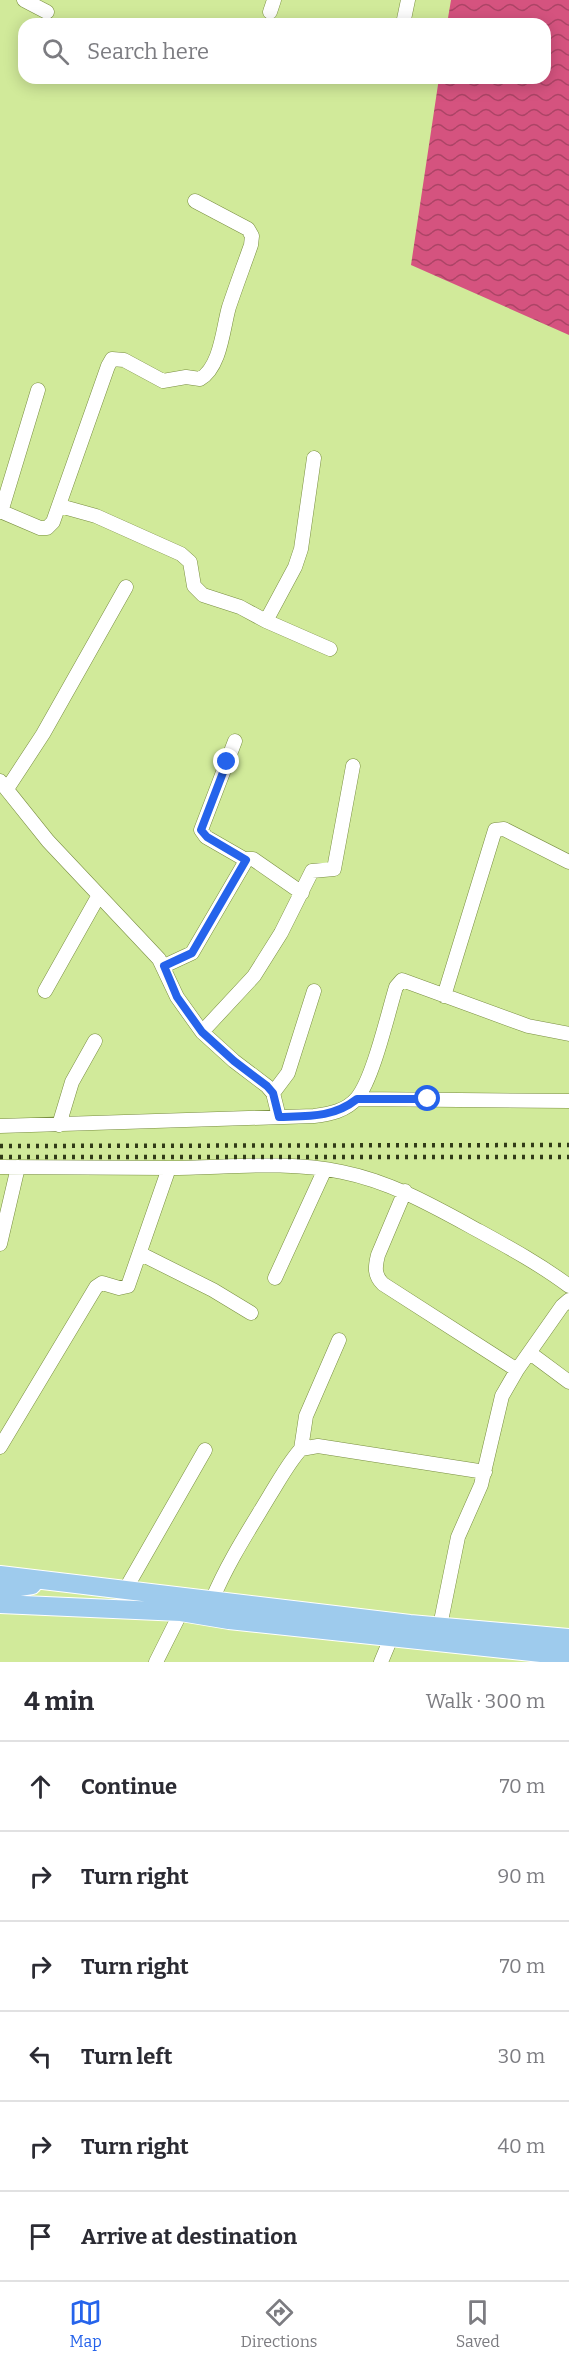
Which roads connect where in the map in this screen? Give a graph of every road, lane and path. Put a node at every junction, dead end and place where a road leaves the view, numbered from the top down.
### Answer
1 (24, 0) edge
2 (408, 0) edge
3 (47, 12) dead end
4 (404, 18) edge
5 (195, 201) dead end
6 (38, 390) dead end
7 (314, 458) dead end
8 (60, 506) junction
9 (0, 511) edge
10 (126, 588) dead end
11 (267, 621) junction
12 (330, 650) dead end
13 (235, 741) dead end
14 (353, 766) dead end
15 (3, 785) edge
16 (246, 860) junction
17 (569, 862) edge
18 (302, 893) junction
19 (99, 895) junction
20 (164, 966) junction
21 (45, 991) dead end
22 (314, 991) dead end
23 (444, 996) junction
24 (202, 1032) junction
25 (569, 1034) edge
26 (95, 1041) dead end
27 (273, 1093) junction
28 (357, 1099) junction
29 (569, 1101) edge
30 (279, 1117) junction
31 (59, 1125) junction
32 (0, 1126) edge
33 (0, 1167) edge
34 (18, 1167) junction
35 (169, 1168) junction
36 (325, 1169) junction
37 (405, 1191) junction
38 (0, 1244) edge
39 (141, 1254) junction
40 (275, 1278) dead end
41 (569, 1286) edge
42 (569, 1300) edge
43 (251, 1313) dead end
44 (339, 1340) dead end
45 (530, 1353) junction
46 (517, 1370) junction
47 (569, 1382) edge
48 (0, 1447) edge
49 (301, 1449) junction
50 (205, 1450) dead end
51 (484, 1472) junction
52 (0, 1575) edge
53 (49, 1582) junction
54 (125, 1590) junction
55 (0, 1591) edge
56 (212, 1600) junction
57 (0, 1604) edge
58 (47, 1606) junction
59 (181, 1612) junction
60 (440, 1626) junction
61 (392, 1638) junction
62 (569, 1638) edge
63 (569, 1656) edge
64 (530, 1657) edge
65 (156, 1662) edge
66 (381, 1662) edge

1 - 3 street
2 - 4 street
5 - 8 street
6 - 9 street
7 - 11 street
8 - 9 street
8 - 11 street
10 - 15 street
11 - 12 street
13 - 16 street
14 - 18 street
15 - 19 street
16 - 18 street
16 - 20 street
17 - 23 street
18 - 24 street
19 - 20 street
19 - 21 street
20 - 24 street
22 - 27 street
23 - 25 street
23 - 28 street
24 - 27 street
26 - 31 street
27 - 30 street
28 - 29 street
28 - 30 street
30 - 31 street
31 - 32 street
33 - 34 street
34 - 35 street
34 - 38 street
35 - 36 street
35 - 39 street
36 - 37 street
36 - 40 street
37 - 41 street
37 - 46 street
39 - 43 street
39 - 48 street
42 - 45 street
44 - 49 street
45 - 46 street
45 - 47 street
46 - 51 street
49 - 51 street
49 - 56 street
50 - 54 street
51 - 60 street
52 - 53 main road
53 - 54 main road
53 - 55 main road
54 - 56 main road
55 - 58 main road
56 - 60 main road
57 - 58 main road
58 - 59 main road
59 - 61 main road
59 - 65 street
60 - 62 main road
61 - 64 main road
61 - 66 street
63 - 64 main road

